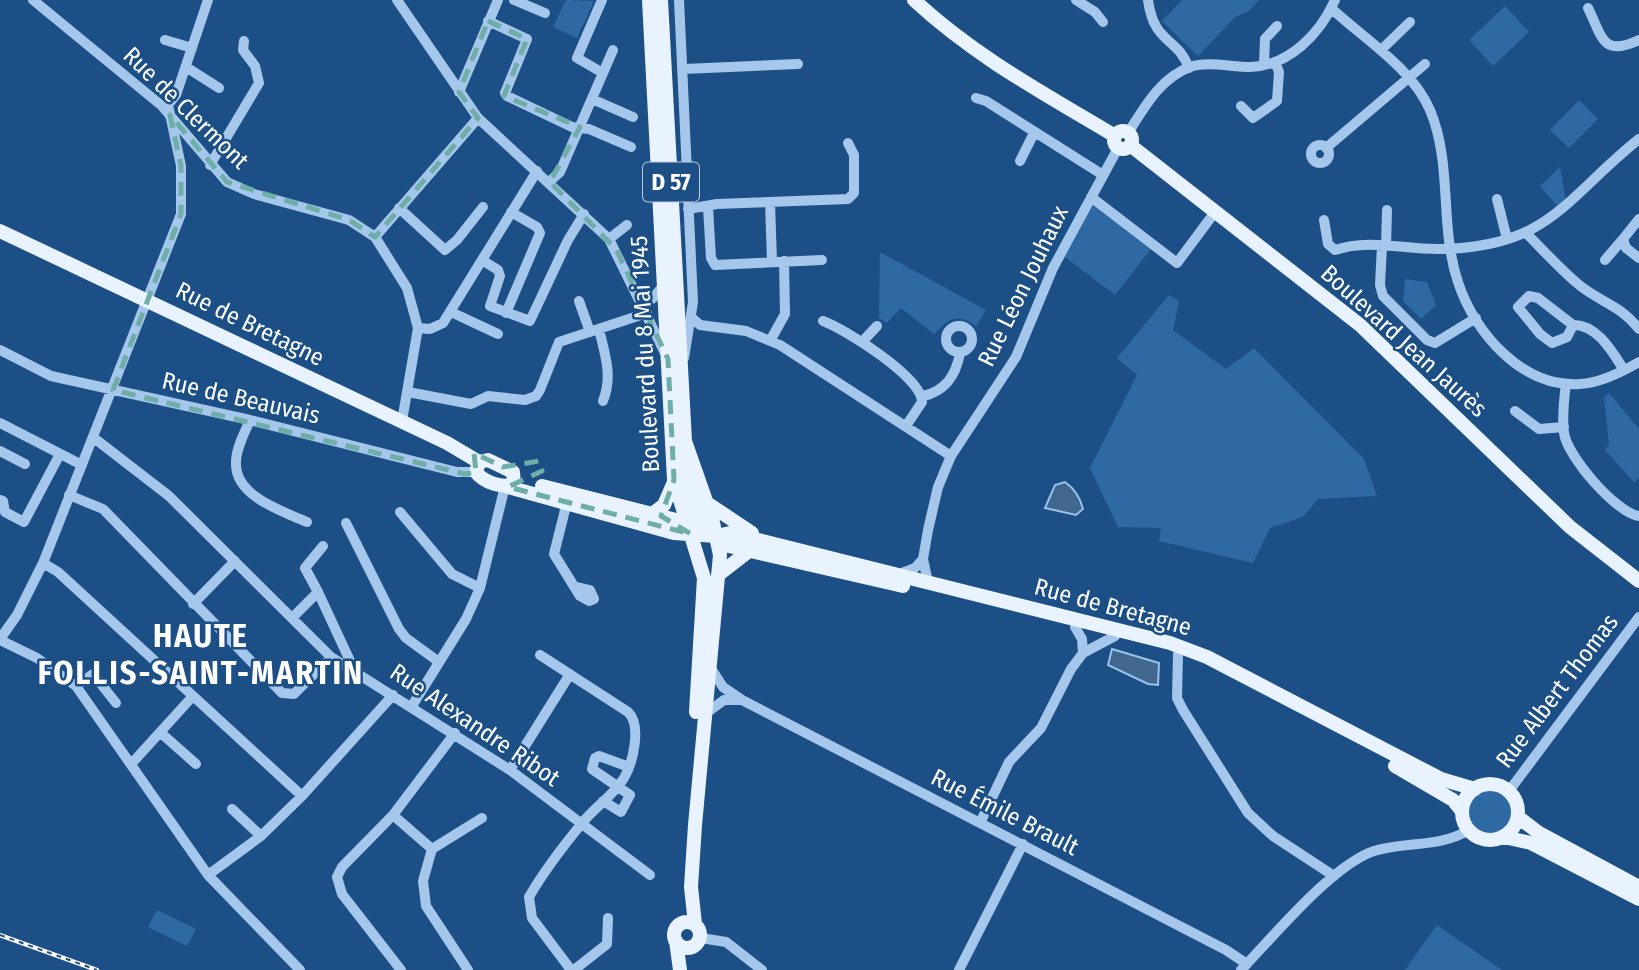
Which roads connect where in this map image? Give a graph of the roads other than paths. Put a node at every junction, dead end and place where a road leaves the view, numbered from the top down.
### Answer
1 (33, 0) edge
2 (397, 0) edge
3 (498, 0) edge
4 (514, 0) edge
5 (602, 0) edge
6 (649, 0) edge
7 (661, 0) edge
8 (678, 0) edge
9 (914, 0) edge
10 (1076, 0) edge
11 (1148, 0) edge
12 (203, 2) edge
13 (1333, 4) edge
14 (1588, 8) dead end
15 (545, 13) dead end
16 (488, 21) junction
17 (1103, 22) dead end
18 (1410, 22) dead end
19 (1277, 26) dead end
20 (165, 40) dead end
21 (1639, 40) edge
22 (244, 41) dead end
23 (192, 47) junction
24 (612, 50) dead end
25 (1381, 50) junction
26 (798, 64) dead end
27 (1270, 64) junction
28 (1425, 64) dead end
29 (186, 66) junction
30 (1189, 68) junction
31 (684, 69) junction
32 (465, 73) junction
33 (603, 73) junction
34 (451, 79) junction
35 (1408, 80) junction
36 (219, 88) dead end
37 (459, 92) junction
38 (976, 98) dead end
39 (592, 99) junction
40 (1241, 106) dead end
41 (170, 115) junction
42 (633, 117) dead end
43 (478, 118) junction
44 (580, 127) junction
45 (1034, 132) junction
46 (1639, 139) edge
47 (1123, 141) junction
48 (848, 143) dead end
49 (631, 147) dead end
50 (1020, 161) dead end
51 (1310, 164) dead end
52 (210, 165) junction
53 (537, 171) junction
54 (1103, 175) junction
55 (550, 182) junction
56 (1091, 197) junction
57 (1497, 200) dead end
58 (770, 202) junction
59 (483, 207) dead end
60 (708, 207) junction
61 (399, 208) junction
62 (688, 209) junction
63 (1387, 211) dead end
64 (511, 212) junction
65 (1215, 212) junction
66 (584, 214) junction
67 (1639, 219) edge
68 (1324, 220) dead end
69 (627, 225) dead end
70 (0, 231) edge
71 (1526, 233) junction
72 (375, 237) junction
73 (609, 239) junction
74 (1507, 239) junction
75 (1623, 239) junction
76 (1384, 246) junction
77 (1452, 248) junction
78 (1639, 258) edge
79 (482, 260) junction
80 (822, 260) dead end
81 (1605, 260) dead end
82 (778, 262) junction
83 (664, 285) junction
84 (639, 296) junction
85 (148, 300) junction
86 (579, 301) dead end
87 (451, 312) junction
88 (506, 313) junction
89 (647, 313) junction
90 (691, 317) junction
91 (1476, 318) junction
92 (823, 321) dead end
93 (1573, 325) junction
94 (710, 326) junction
95 (877, 326) dead end
96 (418, 328) junction
97 (1639, 329) edge
98 (594, 330) junction
99 (498, 334) dead end
100 (688, 335) junction
101 (769, 341) junction
102 (863, 341) junction
103 (0, 350) edge
104 (960, 353) dead end
105 (668, 359) junction
106 (1639, 362) edge
107 (683, 364) junction
108 (1624, 370) junction
109 (1566, 384) junction
110 (113, 390) junction
111 (408, 392) junction
112 (923, 396) junction
113 (603, 401) dead end
114 (1515, 411) dead end
115 (250, 420) junction
116 (402, 421) junction
117 (0, 423) edge
118 (906, 426) junction
119 (1564, 427) junction
120 (94, 438) junction
121 (673, 440) junction
122 (0, 451) edge
123 (61, 454) junction
124 (951, 456) junction
125 (25, 464) dead end
126 (82, 465) junction
127 (477, 467) junction
128 (674, 480) junction
129 (510, 483) junction
130 (69, 495) junction
131 (0, 500) edge
132 (567, 502) junction
133 (707, 503) junction
134 (400, 512) dead end
135 (652, 514) junction
136 (1639, 516) edge
137 (699, 518) junction
138 (307, 522) dead end
139 (346, 523) dead end
140 (674, 533) junction
141 (691, 534) junction
142 (716, 536) junction
143 (769, 542) junction
144 (323, 546) dead end
145 (749, 551) junction
146 (923, 559) junction
147 (701, 560) junction
148 (235, 562) junction
149 (43, 563) junction
150 (897, 575) junction
151 (717, 579) junction
152 (1639, 581) edge
153 (928, 582) junction
154 (577, 587) dead end
155 (480, 588) junction
156 (318, 592) junction
157 (193, 604) junction
158 (1639, 617) edge
159 (292, 618) junction
160 (1076, 627) junction
161 (1115, 636) junction
162 (0, 640) edge
163 (1083, 653) junction
164 (540, 654) dead end
165 (1178, 654) junction
166 (331, 657) junction
167 (439, 662) junction
168 (709, 666) junction
169 (351, 668) junction
170 (570, 674) junction
171 (76, 685) junction
172 (393, 695) junction
173 (193, 696) junction
174 (742, 700) junction
175 (116, 703) dead end
176 (412, 706) junction
177 (705, 714) junction
178 (162, 733) junction
179 (455, 733) junction
180 (132, 763) junction
181 (196, 764) dead end
182 (629, 768) junction
183 (510, 770) junction
184 (620, 785) junction
185 (1475, 789) junction
186 (1508, 791) junction
187 (302, 796) junction
188 (603, 801) junction
189 (232, 808) dead end
190 (1462, 811) junction
191 (393, 815) junction
192 (482, 817) dead end
193 (1518, 817) junction
194 (582, 822) junction
195 (980, 822) junction
196 (695, 825) junction
197 (1469, 830) junction
198 (261, 836) junction
199 (1504, 837) junction
200 (1023, 844) junction
201 (432, 849) junction
202 (208, 875) junction
203 (650, 875) dead end
204 (1334, 876) junction
205 (1639, 887) edge
206 (1639, 899) edge
207 (608, 918) dead end
208 (692, 934) junction
209 (1244, 967) edge
210 (300, 970) edge
211 (401, 970) edge
212 (468, 970) edge
213 (572, 970) edge
214 (681, 970) edge
215 (762, 970) edge
216 (959, 970) edge

1 - 41 street, Rue de Clermont
2 - 34 street
3 - 16 street
4 - 15 street
5 - 33 street
6 - 83 main road, Boulevard du 8 Mai 1945 / D 57
7 - 107 main road, Boulevard du 8 Mai 1945 / D 57
8 - 31 street
9 - 47 main road, Boulevard Jean Jaurès
10 - 17 street
11 - 30 street
12 - 23 street
13 - 25 street
13 - 27 street
14 - 21 street
16 - 32 street
16 - 44 street
18 - 25 street
19 - 27 street
20 - 23 street
22 - 52 street
23 - 29 street
24 - 33 street
25 - 35 street
26 - 31 street
27 - 30 street
27 - 40 street
28 - 35 street
29 - 36 street
29 - 41 street
30 - 47 street, Rue Léon Jouhaux
31 - 62 street
32 - 34 street
32 - 37 street
33 - 39 street
34 - 37 street
35 - 51 street
35 - 77 street
37 - 43 street
38 - 45 street
39 - 42 street
39 - 44 street
41 - 52 street, Rue de Clermont
41 - 85 street
43 - 53 street
43 - 61 street
44 - 49 street
44 - 55 street
45 - 50 street
45 - 54 street
46 - 71 street
47 - 54 street, Rue Léon Jouhaux
47 - 65 main road, Boulevard Jean Jaurès
48 - 58 street
52 - 72 street, Rue de Clermont
53 - 55 street
53 - 64 street
54 - 56 street, Rue Léon Jouhaux
55 - 66 street
56 - 65 street
56 - 124 street, Rue Léon Jouhaux
57 - 74 street
58 - 60 street
58 - 82 street
59 - 61 street
60 - 62 street
60 - 82 street
61 - 72 street
62 - 90 street
63 - 76 street
64 - 79 street
64 - 88 street
65 - 152 main road, Boulevard Jean Jaurès
66 - 73 street
66 - 88 street
67 - 75 street
68 - 76 street
69 - 73 street
70 - 85 main road, Rue de Bretagne
71 - 74 street
71 - 97 street
72 - 96 street, Rue de Clermont
73 - 84 street
74 - 77 street
75 - 78 street
75 - 81 street
76 - 77 street
76 - 91 street
77 - 91 street
79 - 87 street
79 - 88 street
80 - 82 street
82 - 101 street
83 - 84 street
83 - 105 main road, Boulevard du 8 Mai 1945 / D 57
84 - 89 street
85 - 110 street
85 - 116 main road, Rue de Bretagne
86 - 98 street
87 - 96 street
87 - 99 street
89 - 98 street
89 - 105 street
90 - 94 street
90 - 100 street
91 - 109 street
92 - 102 street
93 - 93 street
93 - 108 street
94 - 100 street
94 - 101 street
95 - 102 street
96 - 111 street, Rue de Clermont
98 - 111 street
98 - 113 street
100 - 107 street
101 - 118 street
102 - 112 street
103 - 110 street, Rue de Beauvais
104 - 112 street
105 - 121 main road, Boulevard du 8 Mai 1945 / D 57
106 - 108 street
107 - 133 main road, Boulevard du 8 Mai 1945 / D 57
108 - 109 street
109 - 119 street
110 - 115 street, Rue de Beauvais
110 - 120 street
111 - 116 street, Rue de Clermont
112 - 118 street
114 - 119 street
115 - 127 street, Rue de Beauvais
115 - 138 street
116 - 127 main road, Rue de Bretagne
117 - 123 street
118 - 124 street
119 - 136 street
120 - 126 street
120 - 148 street, Rue Alexandre Ribot
121 - 128 main road, Boulevard du 8 Mai 1945 / D 57
121 - 137 main road
122 - 125 street
123 - 126 street
123 - 131 street
124 - 146 street, Rue Léon Jouhaux
126 - 130 street
127 - 129 main road, Rue de Bretagne
128 - 135 main road
128 - 141 main road, Boulevard du 8 Mai 1945 / D 57
129 - 132 main road, Rue de Bretagne
129 - 135 main road, Rue de Bretagne
129 - 155 street
130 - 149 street
130 - 157 street
132 - 140 main road, Rue de Bretagne
132 - 154 street
133 - 137 main road
133 - 142 main road, Boulevard du 8 Mai 1945 / D 57
133 - 143 main road
134 - 155 street
135 - 141 main road, Rue de Bretagne
137 - 141 main road
137 - 142 main road
139 - 167 street
140 - 141 main road, Rue de Bretagne
140 - 147 main road
141 - 142 main road, Rue de Bretagne
141 - 147 main road
141 - 151 main road
142 - 143 main road, Rue de Bretagne
142 - 145 main road, Rue de Bretagne
142 - 151 main road, Boulevard du 8 Mai 1945
143 - 150 main road, Rue de Bretagne
144 - 156 street
145 - 151 main road
145 - 160 main road, Rue de Bretagne
146 - 150 street
146 - 153 street, Rue Léon Jouhaux
147 - 196 main road
148 - 157 street
148 - 159 street, Rue Alexandre Ribot
149 - 162 street
149 - 173 street
150 - 153 main road, Rue de Bretagne
151 - 168 main road, Boulevard du 8 Mai 1945
153 - 185 main road, Rue de Bretagne
155 - 167 street
156 - 159 street
156 - 169 street
157 - 166 street
158 - 186 street, Rue Albert Thomas
159 - 166 street, Rue Alexandre Ribot
160 - 161 main road, Rue de Bretagne
160 - 163 street
161 - 163 street
161 - 165 main road, Rue de Bretagne
162 - 171 street
163 - 195 street
164 - 170 street
165 - 190 main road, Rue de Bretagne
165 - 204 street
166 - 169 street, Rue Alexandre Ribot
167 - 176 street
168 - 174 street, Rue Émile Brault
168 - 177 main road, Boulevard du 8 Mai 1945
169 - 172 street, Rue Alexandre Ribot
170 - 182 street
170 - 183 street
171 - 175 street
171 - 180 street
172 - 176 street, Rue Alexandre Ribot
172 - 187 street
173 - 178 street
173 - 187 street
174 - 177 street
174 - 195 street, Rue Émile Brault
176 - 179 street, Rue Alexandre Ribot
177 - 196 main road, Boulevard du 8 Mai 1945
178 - 180 street
178 - 181 street
179 - 183 street, Rue Alexandre Ribot
179 - 191 street
180 - 202 street
182 - 184 street
182 - 184 street
183 - 194 street, Rue Alexandre Ribot
184 - 188 street
184 - 188 street
185 - 186 main road
185 - 190 main road
186 - 193 main road
187 - 198 street
188 - 194 street
189 - 198 street
190 - 197 main road
191 - 201 street
191 - 211 street
192 - 201 street
193 - 199 main road
193 - 205 main road
194 - 203 street, Rue Alexandre Ribot
194 - 213 street
195 - 200 street, Rue Émile Brault
196 - 208 main road
197 - 199 main road
197 - 204 street
198 - 202 street
199 - 206 main road
200 - 209 street, Rue Émile Brault
200 - 216 street
201 - 212 street
202 - 210 street
204 - 209 street
207 - 213 street
208 - 214 main road
208 - 214 main road
208 - 215 street

